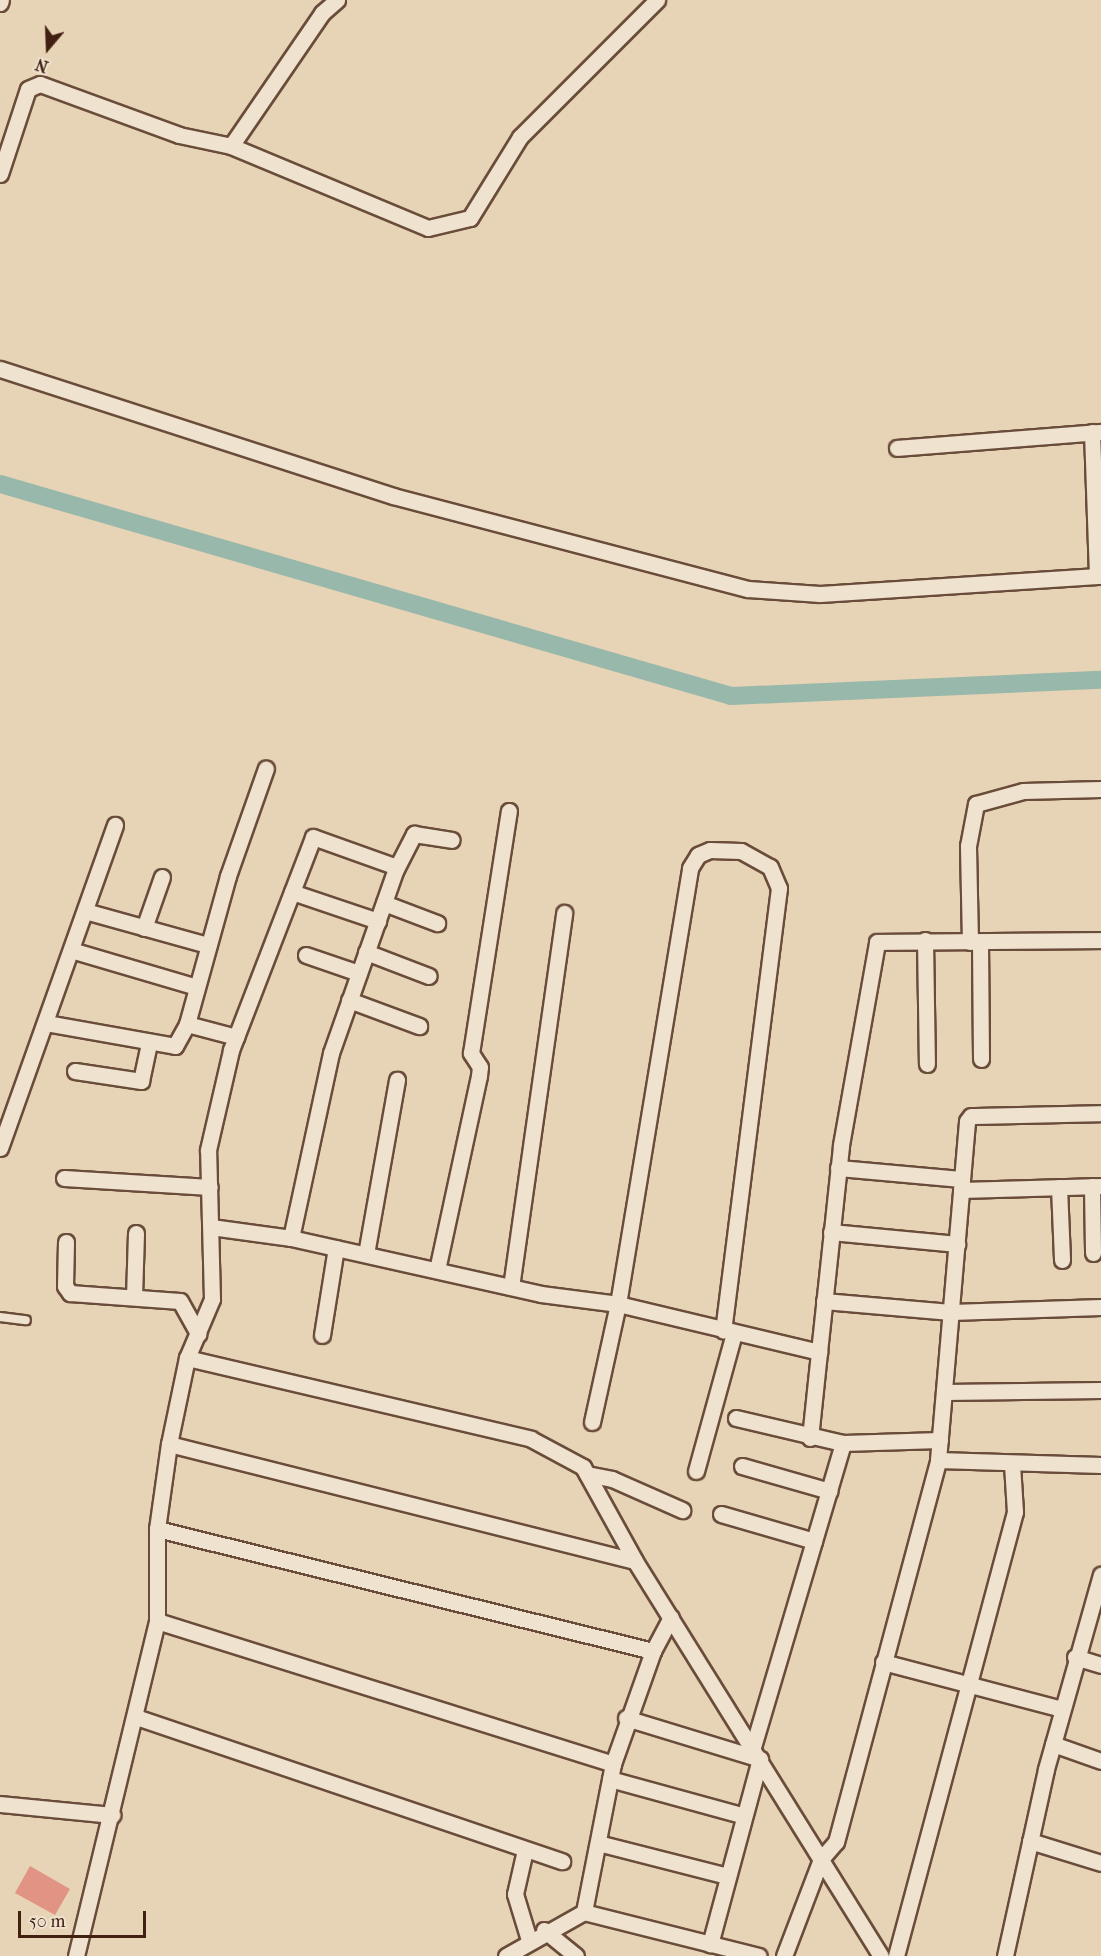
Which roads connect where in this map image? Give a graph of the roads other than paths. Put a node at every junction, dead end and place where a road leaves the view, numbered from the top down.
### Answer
1 (337, 0) edge
2 (657, 0) edge
3 (231, 146) junction
4 (0, 174) edge
5 (0, 369) edge
6 (1097, 432) edge
7 (897, 448) dead end
8 (1099, 576) edge
9 (266, 768) dead end
10 (1101, 789) edge
11 (508, 811) dead end
12 (115, 825) dead end
13 (452, 840) dead end
14 (397, 867) junction
15 (162, 877) dead end
16 (292, 892) junction
17 (384, 903) junction
18 (85, 911) junction
19 (564, 913) dead end
20 (378, 921) junction
21 (437, 923) dead end
22 (144, 928) junction
23 (925, 940) junction
24 (1101, 940) edge
25 (975, 942) junction
26 (208, 945) junction
27 (71, 950) junction
28 (366, 951) junction
29 (306, 955) dead end
30 (359, 973) junction
31 (429, 976) dead end
32 (197, 987) junction
33 (349, 1000) junction
34 (46, 1023) junction
35 (187, 1024) junction
36 (419, 1026) dead end
37 (236, 1037) junction
38 (149, 1042) junction
39 (981, 1059) dead end
40 (927, 1064) dead end
41 (75, 1071) dead end
42 (397, 1080) dead end
43 (1101, 1113) edge
44 (0, 1148) edge
45 (838, 1168) junction
46 (64, 1178) dead end
47 (962, 1184) junction
48 (1059, 1186) junction
49 (1096, 1186) edge
50 (210, 1187) junction
51 (211, 1227) junction
52 (831, 1232) junction
53 (136, 1233) dead end
54 (291, 1238) junction
55 (66, 1242) dead end
56 (957, 1244) junction
57 (336, 1248) junction
58 (1093, 1253) dead end
59 (366, 1254) junction
60 (1062, 1260) dead end
61 (437, 1270) junction
62 (511, 1287) junction
63 (134, 1297) junction
64 (824, 1301) junction
65 (618, 1304) junction
66 (1101, 1307) edge
67 (951, 1312) junction
68 (0, 1317) edge
69 (26, 1320) dead end
70 (729, 1332) junction
71 (198, 1334) junction
72 (322, 1335) dead end
73 (819, 1352) junction
74 (187, 1358) junction
75 (1101, 1390) edge
76 (945, 1392) junction
77 (736, 1418) dead end
78 (592, 1422) dead end
79 (810, 1438) junction
80 (940, 1440) junction
81 (843, 1443) junction
82 (169, 1444) junction
83 (938, 1460) junction
84 (1012, 1464) junction
85 (1101, 1465) edge
86 (742, 1466) dead end
87 (696, 1471) dead end
88 (587, 1474) junction
89 (829, 1491) junction
90 (682, 1510) dead end
91 (721, 1514) dead end
92 (157, 1529) junction
93 (814, 1541) junction
94 (634, 1561) junction
95 (1101, 1575) edge
96 (671, 1617) junction
97 (157, 1622) junction
98 (652, 1651) junction
99 (1075, 1657) junction
100 (883, 1662) junction
101 (1101, 1665) edge
102 (969, 1688) junction
103 (1062, 1709) junction
104 (136, 1717) junction
105 (626, 1718) junction
106 (1053, 1744) junction
107 (756, 1753) junction
108 (1101, 1761) edge
109 (613, 1764) junction
110 (610, 1779) junction
111 (0, 1804) edge
112 (112, 1815) junction
113 (742, 1815) junction
114 (1030, 1841) junction
115 (598, 1843) junction
116 (525, 1850) junction
117 (820, 1859) junction
118 (562, 1861) dead end
119 (1101, 1863) edge
120 (724, 1875) junction
121 (584, 1912) junction
122 (544, 1930) junction
123 (529, 1940) junction
124 (710, 1944) junction
125 (752, 1955) edge
126 (76, 1956) edge
127 (506, 1956) edge
128 (576, 1956) edge
129 (784, 1956) edge
130 (881, 1956) edge
131 (896, 1956) edge
132 (1005, 1956) edge

1 - 3 street
2 - 3 street
3 - 4 street
5 - 8 street
6 - 7 street
6 - 8 street
9 - 26 street
10 - 25 street
11 - 61 street
12 - 18 street
13 - 14 street
14 - 16 street
14 - 17 street
15 - 22 street
16 - 20 street
16 - 37 street
17 - 20 street
17 - 21 street
18 - 22 street
18 - 27 street
19 - 62 street
20 - 28 street
22 - 26 street
23 - 25 street
23 - 40 street
23 - 45 street
24 - 25 street
25 - 39 street
26 - 32 street
27 - 32 street
27 - 34 street
28 - 30 street
28 - 31 street
29 - 30 street
30 - 33 street
32 - 35 street
33 - 36 street
33 - 54 street
34 - 38 street
34 - 44 street
35 - 37 street
35 - 38 street
37 - 50 street
38 - 41 street
42 - 59 street
43 - 47 street
45 - 47 street
45 - 52 street
46 - 50 street
47 - 48 street
47 - 56 street
48 - 49 street
48 - 60 street
49 - 58 street
50 - 51 street
51 - 54 street
51 - 71 street
52 - 56 street
52 - 64 street
53 - 63 street
54 - 57 street
55 - 63 street
56 - 67 street
57 - 59 street
57 - 72 street
59 - 61 street
61 - 62 street
62 - 65 street
63 - 71 street
64 - 67 street
64 - 73 street
65 - 70 street
65 - 70 street
65 - 78 street
66 - 67 street
67 - 76 street
68 - 69 lane
70 - 73 street
70 - 87 street
71 - 74 street
73 - 79 street
74 - 82 street
74 - 88 street
75 - 76 street
76 - 80 street
77 - 79 street
79 - 81 street
80 - 81 street
80 - 83 street
81 - 89 street
82 - 92 street
82 - 94 street
83 - 84 street
83 - 100 street
84 - 85 street
84 - 102 street
86 - 89 street
88 - 90 street
88 - 94 street
89 - 93 street
91 - 93 street
92 - 97 street
92 - 98 street
93 - 107 street
94 - 96 street
95 - 99 street
96 - 98 street
96 - 107 street
97 - 104 street
97 - 109 street
98 - 105 street
99 - 101 street
99 - 103 street
100 - 102 street
100 - 117 street
102 - 103 street
102 - 131 street
103 - 106 street
104 - 112 street
104 - 116 street
105 - 107 street
105 - 109 street
106 - 108 street
106 - 114 street
107 - 113 street
107 - 117 street
109 - 110 street
110 - 113 street
110 - 115 street
111 - 112 street
112 - 126 street
113 - 120 street
114 - 119 street
114 - 132 street
115 - 120 street
115 - 121 street
116 - 118 street
116 - 123 street
117 - 129 street
117 - 130 street
120 - 124 street
121 - 122 street
121 - 124 street
122 - 123 street
122 - 128 street
123 - 127 street
124 - 125 street

